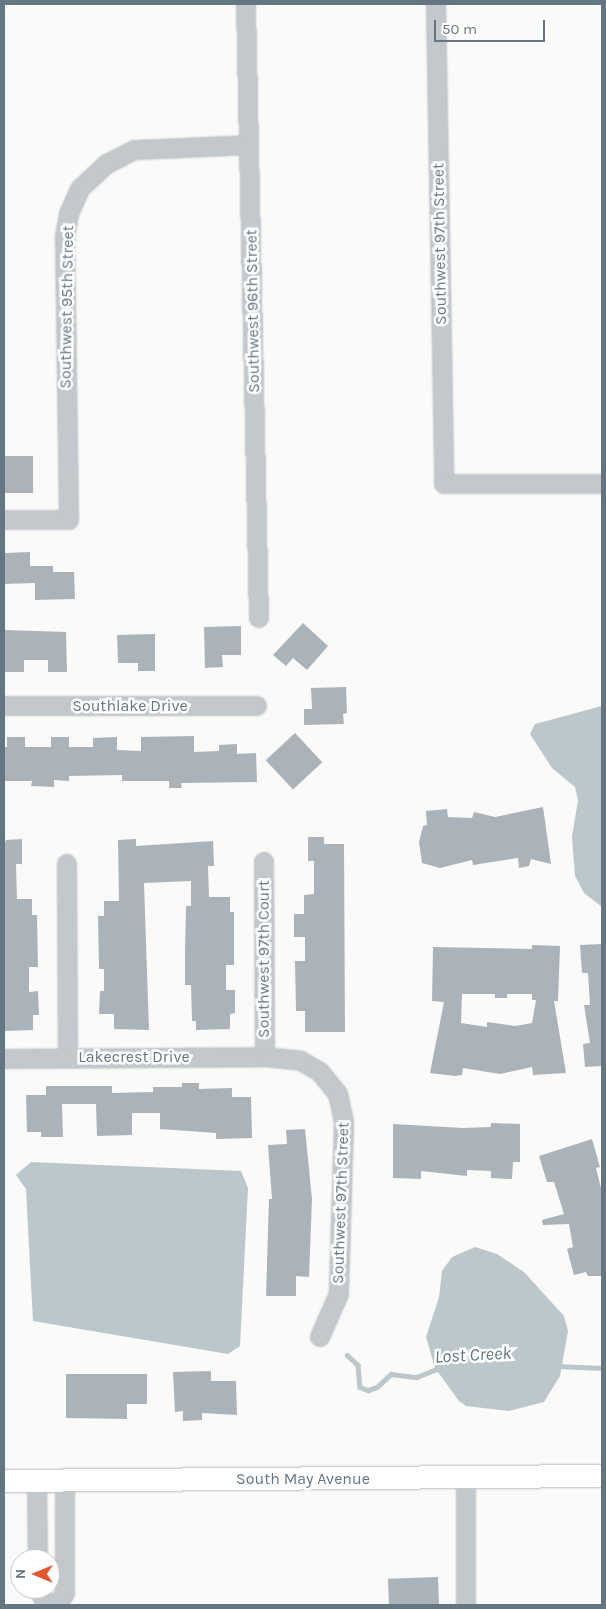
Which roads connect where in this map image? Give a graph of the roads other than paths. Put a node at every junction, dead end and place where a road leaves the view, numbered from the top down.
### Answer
1 (246, 4) edge
2 (436, 4) edge
3 (249, 145) junction
4 (602, 484) edge
5 (4, 520) edge
6 (259, 618) dead end
7 (4, 706) edge
8 (257, 706) dead end
9 (264, 862) dead end
10 (67, 864) dead end
11 (68, 1057) junction
12 (265, 1057) junction
13 (4, 1059) edge
14 (320, 1337) dead end
15 (602, 1476) edge
16 (466, 1477) junction
17 (4, 1481) edge
18 (37, 1481) junction
19 (65, 1481) junction
20 (38, 1549) edge
21 (58, 1605) edge
22 (466, 1605) edge

1 - 3 street, Southwest 96th Street
2 - 4 street, Southwest 97th Street
3 - 5 street, Southwest 95th Street
3 - 6 street, Southwest 96th Street
7 - 8 street, Southlake Drive
9 - 12 street, Southwest 97th Court
10 - 11 street
11 - 12 street, Lakecrest Drive
11 - 13 street, Lakecrest Drive
12 - 14 street, Southwest 97th Street
15 - 16 main road, South May Avenue
16 - 19 main road, South May Avenue
16 - 22 street
17 - 18 main road, South May Avenue
18 - 19 main road, South May Avenue
18 - 20 street
19 - 21 street

